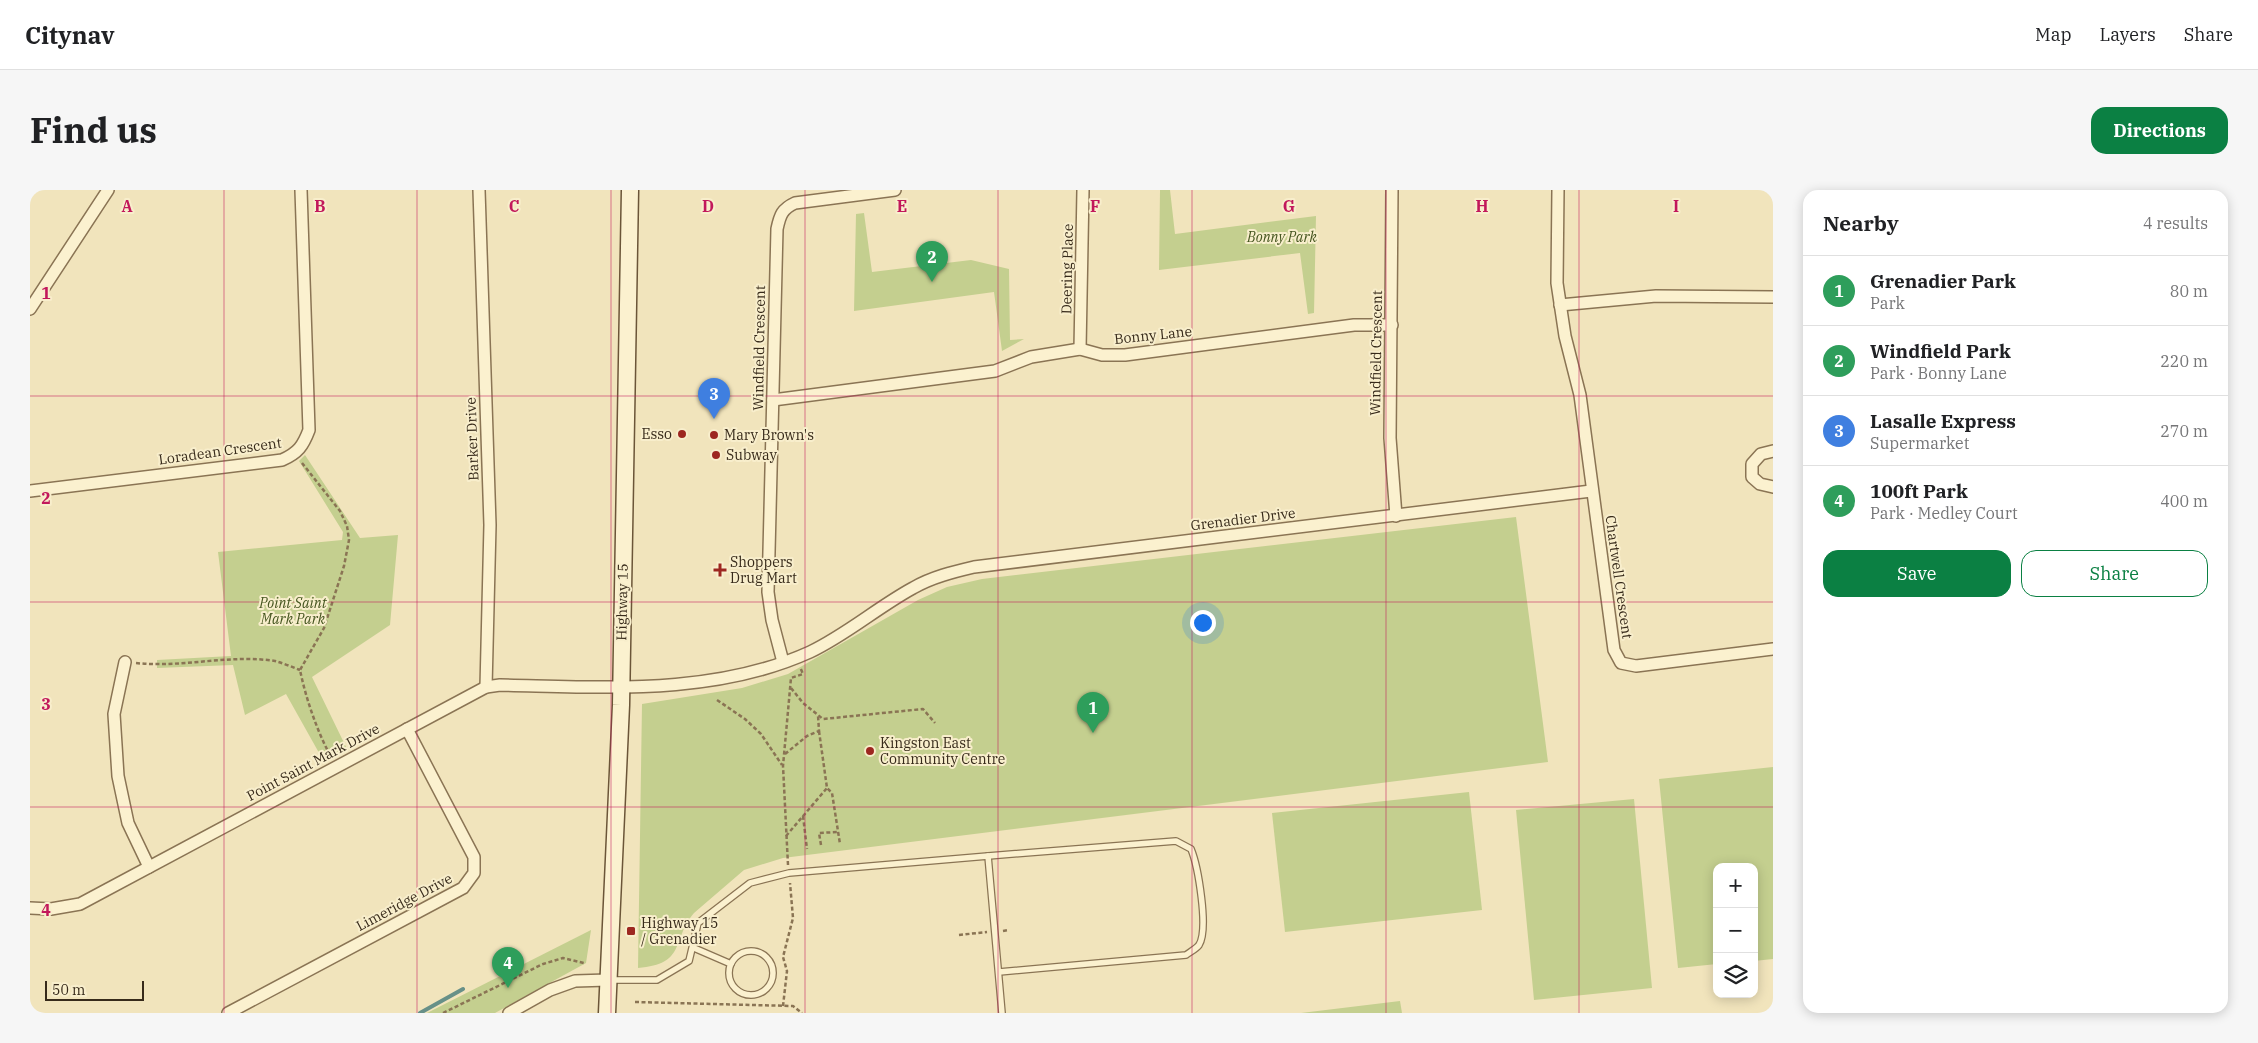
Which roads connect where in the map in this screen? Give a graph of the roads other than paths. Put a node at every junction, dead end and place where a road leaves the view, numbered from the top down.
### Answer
1 (108, 190) edge
2 (301, 190) edge
3 (479, 190) edge
4 (630, 190) edge
5 (895, 190) edge
6 (1083, 190) edge
7 (1392, 190) edge
8 (1558, 190) edge
9 (1773, 297) edge
10 (1560, 305) junction
11 (30, 309) edge
12 (1392, 325) junction
13 (1080, 349) junction
14 (773, 400) junction
15 (1773, 451) edge
16 (1773, 487) edge
17 (30, 491) edge
18 (1591, 491) junction
19 (1396, 516) junction
20 (1773, 649) edge
21 (125, 662) road end
22 (783, 662) junction
23 (486, 687) junction
24 (621, 687) junction
25 (407, 729) junction
26 (988, 856) junction
27 (149, 867) junction
28 (30, 908) edge
29 (694, 948) junction
30 (731, 964) junction
31 (998, 972) junction
32 (608, 980) junction
33 (228, 1013) edge
34 (509, 1013) edge
35 (608, 1013) edge
36 (1002, 1013) edge

1 - 11 street
2 - 17 street, Loradean Crescent
3 - 23 street, Barker Drive
4 - 24 main road, Highway 15
5 - 14 street, Windfield Crescent
6 - 13 street, Deering Place
7 - 12 street, Windfield Crescent
8 - 10 street
9 - 10 street
10 - 18 street
12 - 13 street, Bonny Lane
12 - 19 street, Windfield Crescent
13 - 14 street, Bonny Lane
14 - 22 street, Windfield Crescent
15 - 16 street
18 - 19 street, Grenadier Drive
18 - 20 street, Chartwell Crescent
19 - 22 street, Grenadier Drive
21 - 27 street
22 - 24 street, Grenadier Drive
23 - 24 street, Point Saint Mark Drive
23 - 25 street, Point Saint Mark Drive
24 - 32 main road, Highway 15
25 - 27 street, Point Saint Mark Drive
25 - 33 street, Limeridge Drive
26 - 29 lane
26 - 31 lane
26 - 31 lane
27 - 28 street, Point Saint Mark Drive
29 - 30 lane
29 - 32 lane
30 - 30 lane
31 - 36 lane
32 - 34 street
32 - 35 main road, Highway 15

